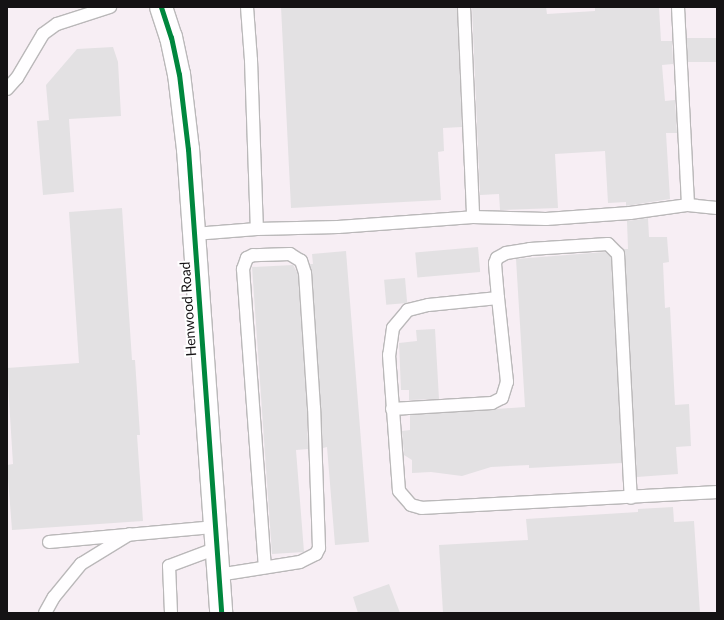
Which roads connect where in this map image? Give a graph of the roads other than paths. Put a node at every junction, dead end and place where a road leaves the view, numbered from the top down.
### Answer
1 (110, 7) edge
2 (161, 7) edge
3 (247, 7) edge
4 (464, 7) edge
5 (678, 7) edge
6 (7, 90) edge
7 (688, 205) junction
8 (717, 208) edge
9 (474, 217) junction
10 (257, 229) junction
11 (194, 234) junction
12 (498, 298) junction
13 (392, 409) junction
14 (717, 492) edge
15 (632, 498) junction
16 (215, 527) junction
17 (133, 533) junction
18 (49, 542) dead end
19 (217, 548) junction
20 (265, 567) junction
21 (218, 575) junction
22 (45, 613) edge
23 (171, 613) edge
24 (221, 613) edge

1 - 6 lane
2 - 11 street, Henwood Road
3 - 10 lane
4 - 9 lane
5 - 7 lane
7 - 8 lane
7 - 9 lane
9 - 10 lane
10 - 11 lane
11 - 16 street, Henwood Road
12 - 13 lane
12 - 13 lane
12 - 15 lane
13 - 15 lane
14 - 15 lane
16 - 17 lane
16 - 19 street, Henwood Road
17 - 18 lane
17 - 22 lane
19 - 21 street, Henwood Road
19 - 23 lane
20 - 20 lane
20 - 21 lane
21 - 24 street, Henwood Road

